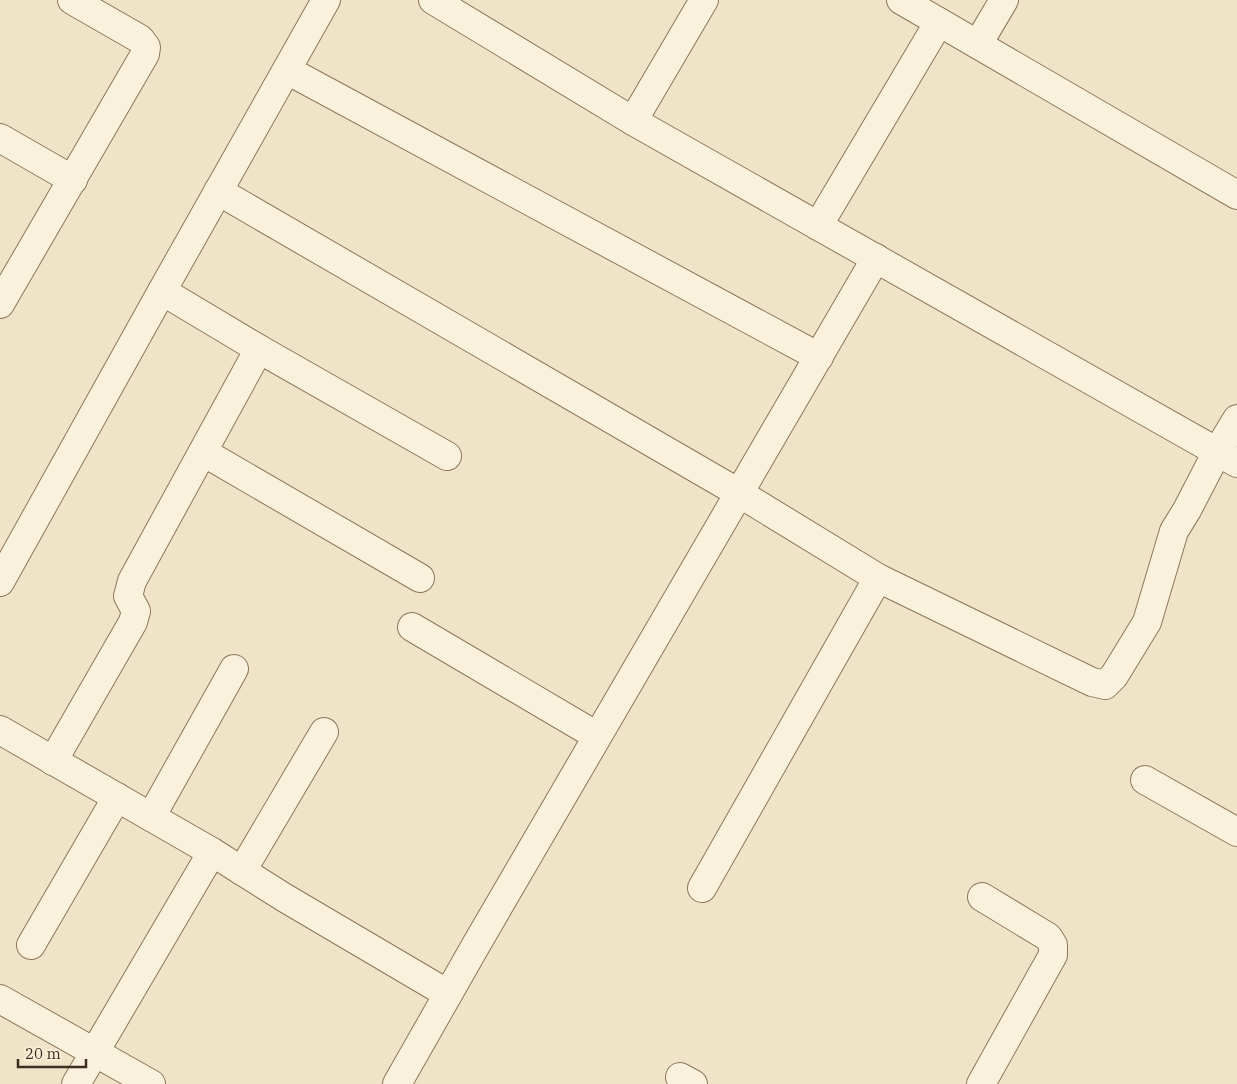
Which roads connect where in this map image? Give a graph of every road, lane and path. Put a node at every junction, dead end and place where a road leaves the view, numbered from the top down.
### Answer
1 (72, 0) edge
2 (326, 0) edge
3 (432, 0) edge
4 (704, 0) edge
5 (901, 0) edge
6 (1004, 0) edge
7 (940, 22) junction
8 (978, 44) junction
9 (287, 70) junction
10 (633, 121) junction
11 (0, 138) edge
12 (73, 180) junction
13 (218, 191) junction
14 (1237, 195) edge
15 (818, 226) junction
16 (876, 258) junction
17 (162, 291) junction
18 (0, 304) edge
19 (259, 350) junction
20 (818, 357) junction
21 (1237, 419) edge
22 (203, 452) junction
23 (447, 456) dead end
24 (1227, 458) edge
25 (739, 493) junction
26 (420, 578) dead end
27 (878, 578) junction
28 (0, 582) edge
29 (412, 627) dead end
30 (234, 669) dead end
31 (0, 730) edge
32 (324, 732) dead end
33 (597, 736) junction
34 (53, 761) junction
35 (1145, 780) dead end
36 (117, 797) junction
37 (151, 817) junction
38 (1237, 832) edge
39 (212, 852) junction
40 (242, 871) junction
41 (702, 888) dead end
42 (982, 897) dead end
43 (31, 945) dead end
44 (448, 994) junction
45 (0, 999) edge
46 (95, 1053) junction
47 (76, 1084) edge
48 (151, 1084) edge
49 (397, 1084) edge
50 (980, 1084) edge

1 - 12 street
2 - 9 street
3 - 10 street
4 - 10 street
5 - 7 street
6 - 8 street
7 - 8 street
7 - 15 street
8 - 14 street
9 - 13 street
9 - 20 street
10 - 15 street
11 - 12 street
12 - 18 street
13 - 17 street
13 - 25 street
15 - 16 street
16 - 20 street
16 - 24 street
17 - 19 street
17 - 28 street
19 - 22 street
19 - 23 street
20 - 25 street
21 - 24 street
22 - 26 street
22 - 34 street
24 - 27 street
25 - 27 street
25 - 33 street
27 - 41 street
29 - 33 street
30 - 37 street
31 - 34 street
32 - 40 street
33 - 44 street
34 - 36 street
35 - 38 street
36 - 37 street
36 - 43 street
37 - 39 street
39 - 40 street
39 - 46 street
40 - 44 street
42 - 50 street
44 - 49 street
45 - 46 street
46 - 47 street
46 - 48 street

